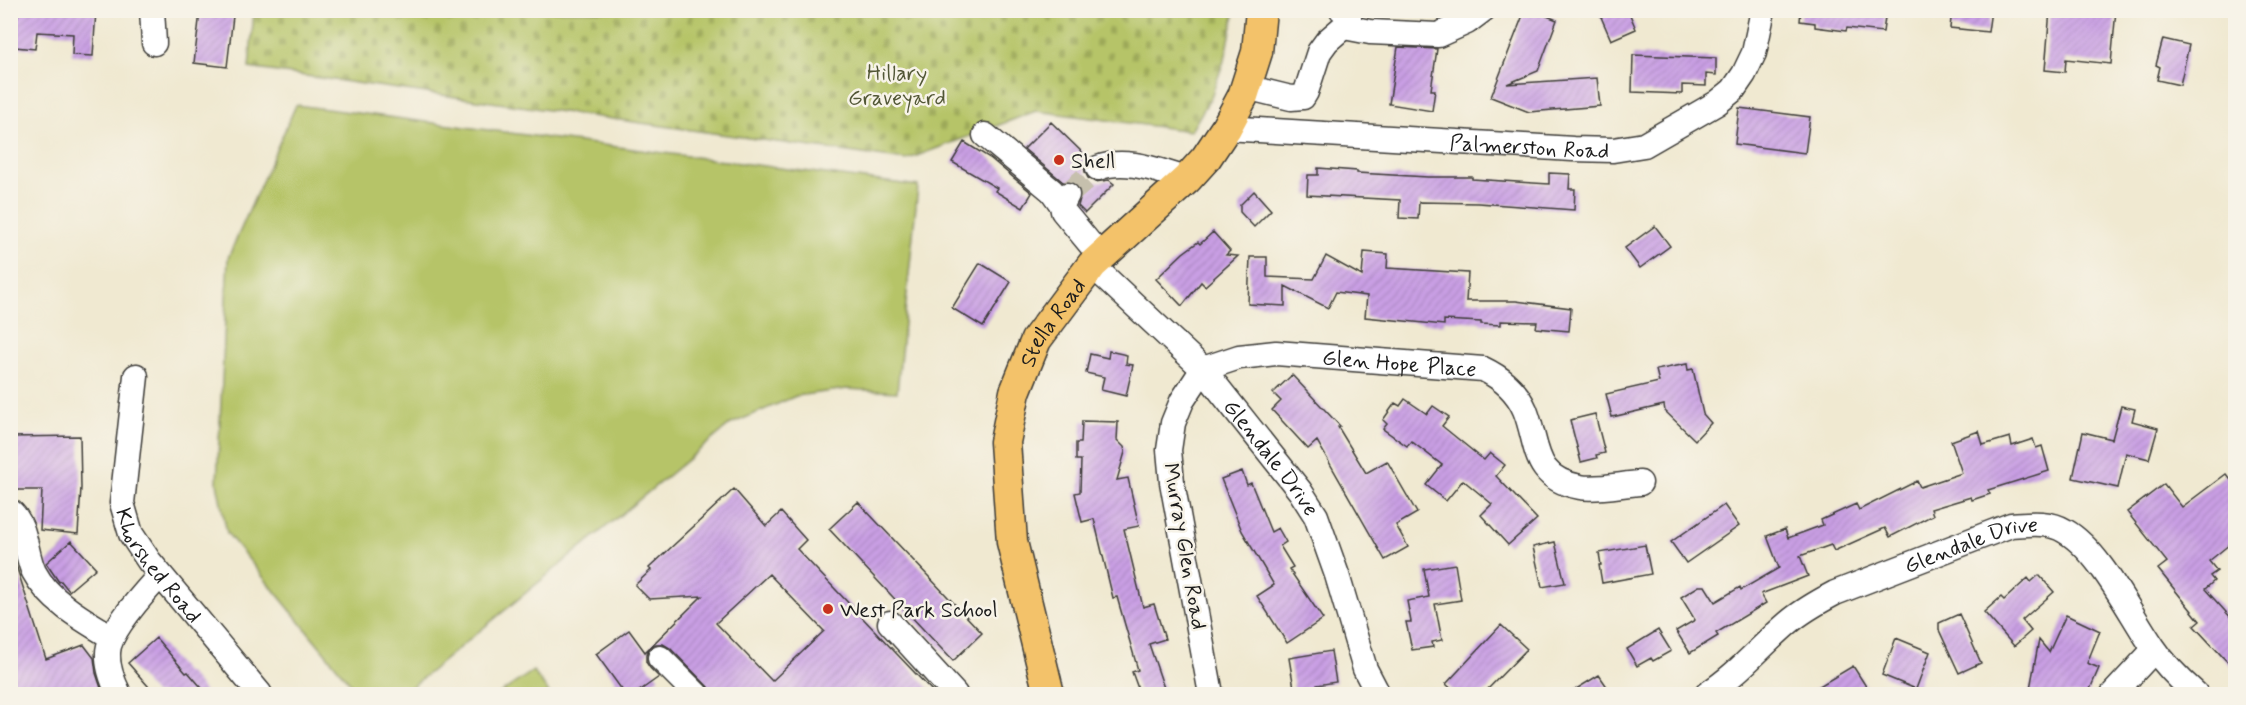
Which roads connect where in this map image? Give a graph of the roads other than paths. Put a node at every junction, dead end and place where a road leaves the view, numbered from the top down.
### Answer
1 (152, 10) edge
2 (1261, 10) edge
3 (1483, 10) edge
4 (1762, 10) edge
5 (1343, 19) edge
6 (154, 43) dead end
7 (1246, 87) junction
8 (1226, 128) junction
9 (985, 135) dead end
10 (1098, 168) tunnel mouth
11 (1186, 179) junction
12 (1096, 261) junction
13 (1203, 369) junction
14 (136, 376) dead end
15 (1640, 483) dead end
16 (10, 511) edge
17 (160, 575) junction
18 (890, 623) dead end
19 (112, 637) junction
20 (2154, 650) junction
21 (660, 658) dead end
22 (120, 690) edge
23 (260, 694) edge
24 (696, 694) edge
25 (955, 694) edge
26 (1049, 694) edge
27 (1211, 694) edge
28 (1378, 694) edge
29 (1707, 694) edge
30 (2113, 694) edge
31 (2196, 694) edge

1 - 6 street
2 - 7 main road, Stella Road
3 - 5 street
4 - 8 street, Palmerston Road
5 - 7 street
7 - 8 main road, Stella Road
8 - 11 main road, Stella Road
9 - 12 street, Glendale Drive
10 - 11 street
11 - 12 main road, Stella Road
12 - 13 street, Glendale Drive
12 - 26 main road, Stella Road
13 - 15 street, Glen Hope Place
13 - 27 street, Murray Glen Road
13 - 28 street, Glendale Drive
14 - 17 street, Khorshed Road
16 - 19 street
17 - 19 street
17 - 23 street, Khorshed Road
18 - 25 street
19 - 22 street
20 - 29 street, Glendale Drive
20 - 30 street
20 - 31 street, Glendale Drive
21 - 24 street

